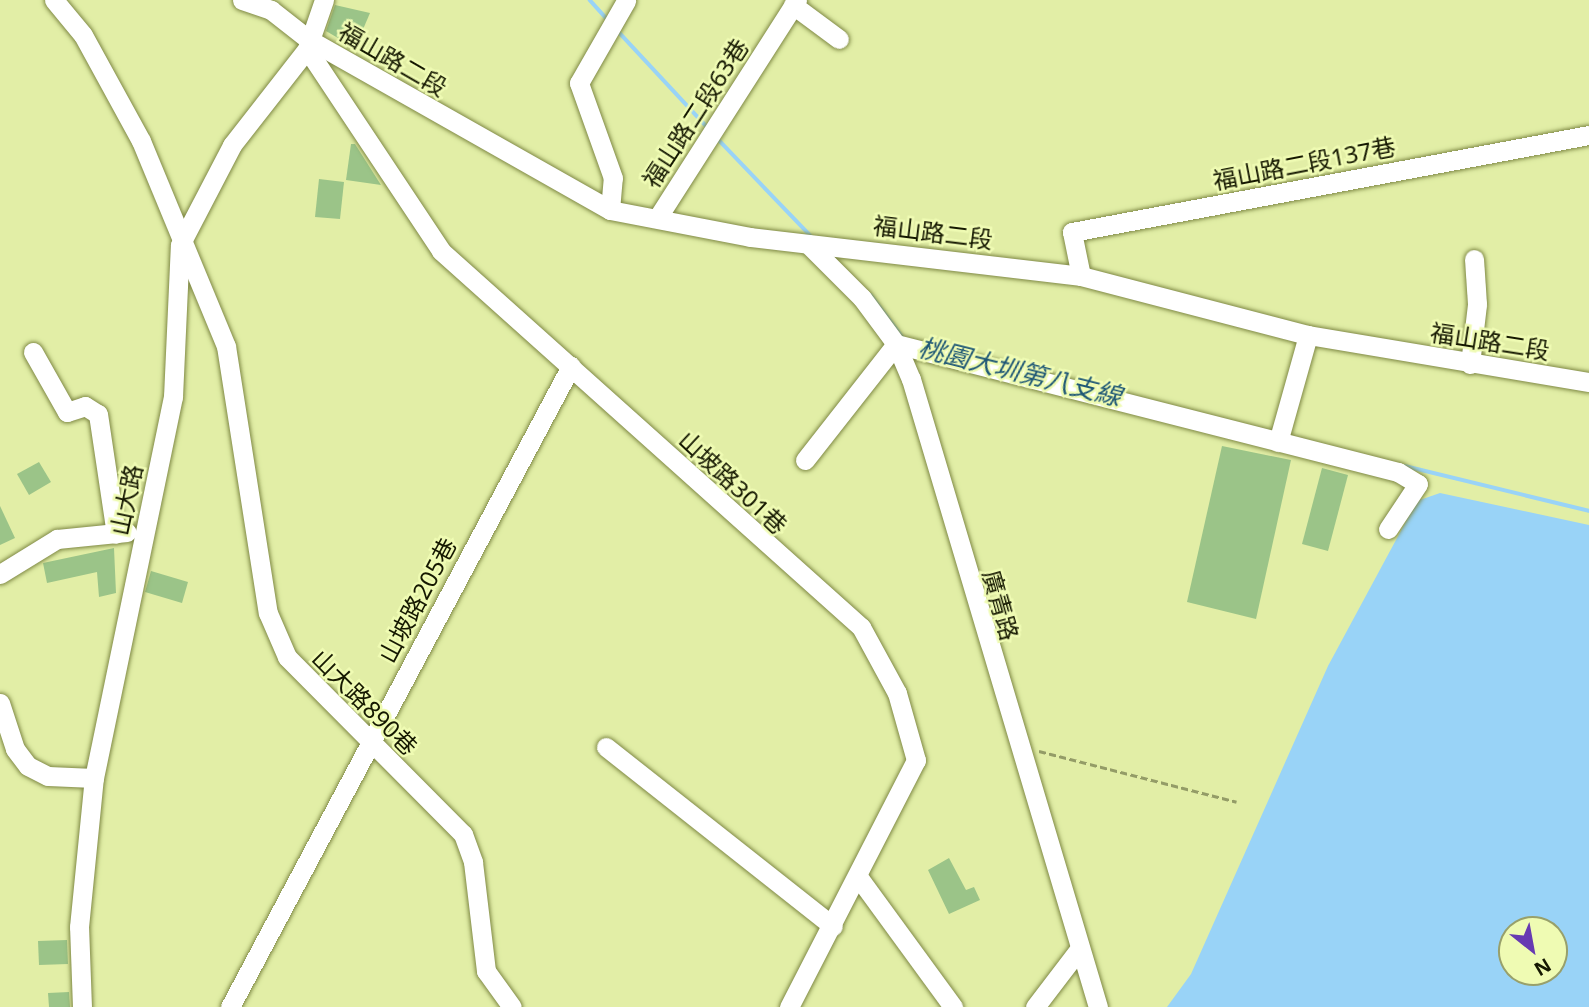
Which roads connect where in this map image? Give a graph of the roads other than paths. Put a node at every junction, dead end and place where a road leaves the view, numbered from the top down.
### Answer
1 (54, 0) edge
2 (242, 0) edge
3 (324, 0) edge
4 (626, 1) edge
5 (795, 3) edge
6 (839, 39) dead end
7 (308, 44) junction
8 (1589, 135) edge
9 (610, 210) junction
10 (658, 217) junction
11 (808, 244) junction
12 (180, 245) junction
13 (1474, 259) dead end
14 (1081, 276) junction
15 (1308, 335) junction
16 (896, 344) junction
17 (33, 352) dead end
18 (1470, 364) junction
19 (571, 366) junction
20 (1589, 382) edge
21 (1278, 442) junction
22 (805, 460) dead end
23 (1388, 529) dead end
24 (145, 530) junction
25 (116, 534) junction
26 (0, 575) edge
27 (0, 703) edge
28 (368, 741) junction
29 (606, 747) dead end
30 (94, 778) junction
31 (859, 878) junction
32 (833, 926) junction
33 (1080, 948) junction
34 (1037, 1006) edge
35 (82, 1007) edge
36 (230, 1007) edge
37 (512, 1007) edge
38 (789, 1007) edge
39 (953, 1007) edge
40 (1098, 1007) edge

1 - 12 street, 山大路890巷
2 - 7 street
3 - 7 street, 山大路
4 - 9 street
5 - 6 street
5 - 10 street, 福山路二段63巷
7 - 9 street, 福山路二段
7 - 12 street, 山大路
7 - 19 street, 山坡路301巷
8 - 14 street, 福山路二段137巷
9 - 10 street, 福山路二段
10 - 11 street, 福山路二段
11 - 14 street, 福山路二段
11 - 16 street, 廣青路
12 - 24 street, 山大路
12 - 28 street, 山大路890巷
13 - 18 street
14 - 15 street, 福山路二段
15 - 18 street, 福山路二段
15 - 21 street
16 - 21 street
16 - 22 street
16 - 33 street, 廣青路
17 - 25 street
18 - 20 street, 福山路二段
19 - 28 street, 山坡路205巷
19 - 31 street, 山坡路301巷
21 - 23 street
24 - 25 street
24 - 30 street, 山大路
25 - 26 street
27 - 30 street
28 - 36 street, 山坡路205巷
28 - 37 street, 山大路890巷
29 - 32 street
30 - 35 street, 山大路
31 - 32 street, 山坡路301巷
31 - 39 street
32 - 38 street, 山坡路301巷
33 - 34 street
33 - 40 street, 廣青路

